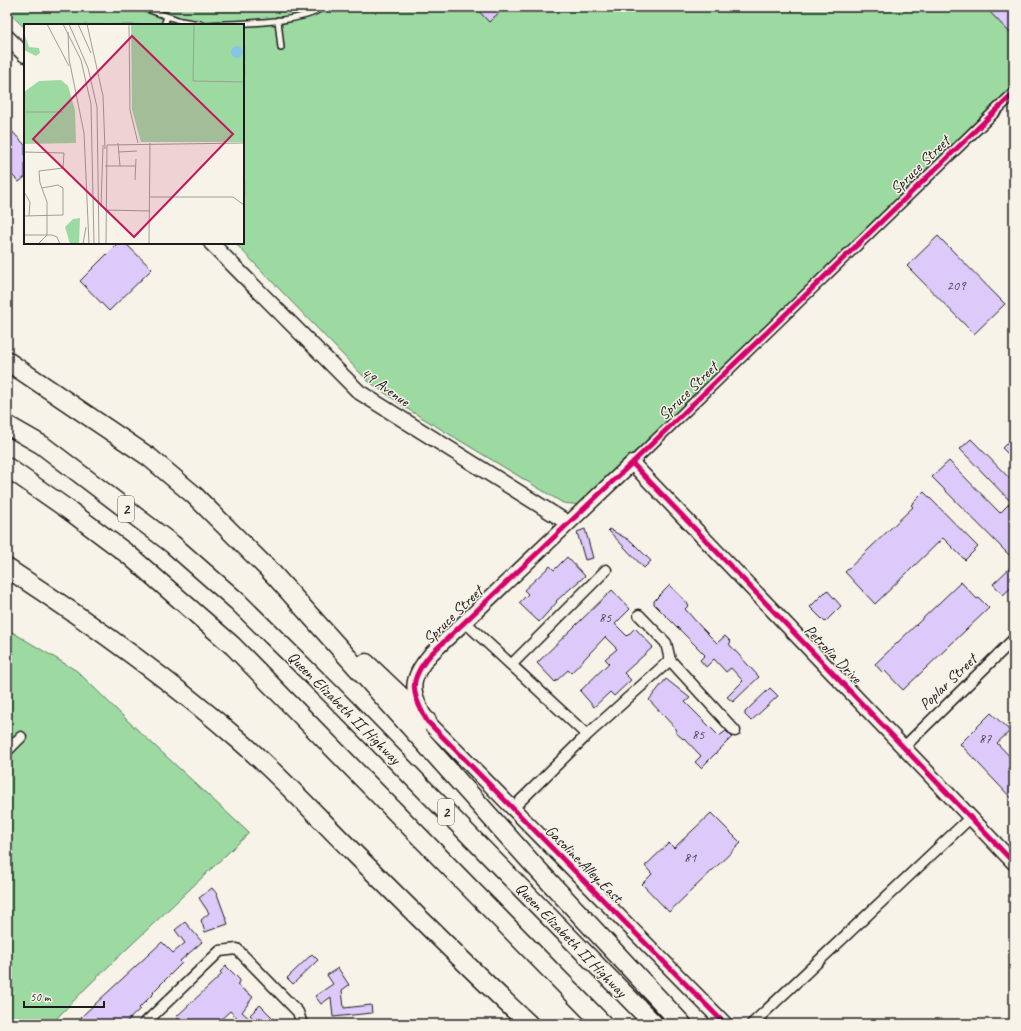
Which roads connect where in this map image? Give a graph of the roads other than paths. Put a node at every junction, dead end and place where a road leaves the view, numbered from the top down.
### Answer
1 (141, 7) edge
2 (323, 7) edge
3 (167, 17) junction
4 (278, 20) junction
5 (164, 24) edge
6 (202, 24) edge
7 (221, 24) edge
8 (7, 37) edge
9 (281, 48) dead end
10 (24, 54) edge
11 (1014, 93) edge
12 (212, 244) edge
13 (7, 361) edge
14 (7, 425) edge
15 (632, 463) junction
16 (7, 467) edge
17 (568, 523) junction
18 (266, 566) junction
19 (7, 568) edge
20 (606, 570) dead end
21 (639, 614) dead end
22 (465, 622) junction
23 (1014, 639) edge
24 (670, 660) junction
25 (512, 664) junction
26 (426, 721) junction
27 (735, 730) dead end
28 (587, 735) junction
29 (21, 737) dead end
30 (904, 747) junction
31 (7, 751) edge
32 (512, 809) junction
33 (970, 818) junction
34 (1014, 863) edge
35 (144, 1024) edge
36 (302, 1024) edge
37 (529, 1024) edge
38 (603, 1024) edge
39 (654, 1024) edge
40 (682, 1024) edge
41 (725, 1024) edge
42 (752, 1024) edge

1 - 3 lane
2 - 4 lane
3 - 5 lane
3 - 6 lane
4 - 7 lane
4 - 9 lane
8 - 10 street
11 - 15 street, Spruce Street
12 - 17 street, 49 Avenue
13 - 18 highway
14 - 39 highway, Queen Elizabeth II Highway / 2
15 - 17 street, Spruce Street
15 - 30 street, Petrolia Drive
16 - 38 highway, 2
17 - 22 street, Spruce Street
18 - 26 highway
18 - 40 highway
19 - 37 highway
20 - 25 street
21 - 24 street
22 - 25 street
22 - 26 street, Spruce Street
23 - 30 street, Poplar Street
24 - 27 street
24 - 28 street
25 - 28 street
26 - 32 street, Gasoline Alley East
28 - 32 street
29 - 31 street
30 - 33 street, Petrolia Drive
32 - 41 street, Gasoline Alley East
33 - 34 street, Petrolia Drive
33 - 42 street
35 - 36 street

